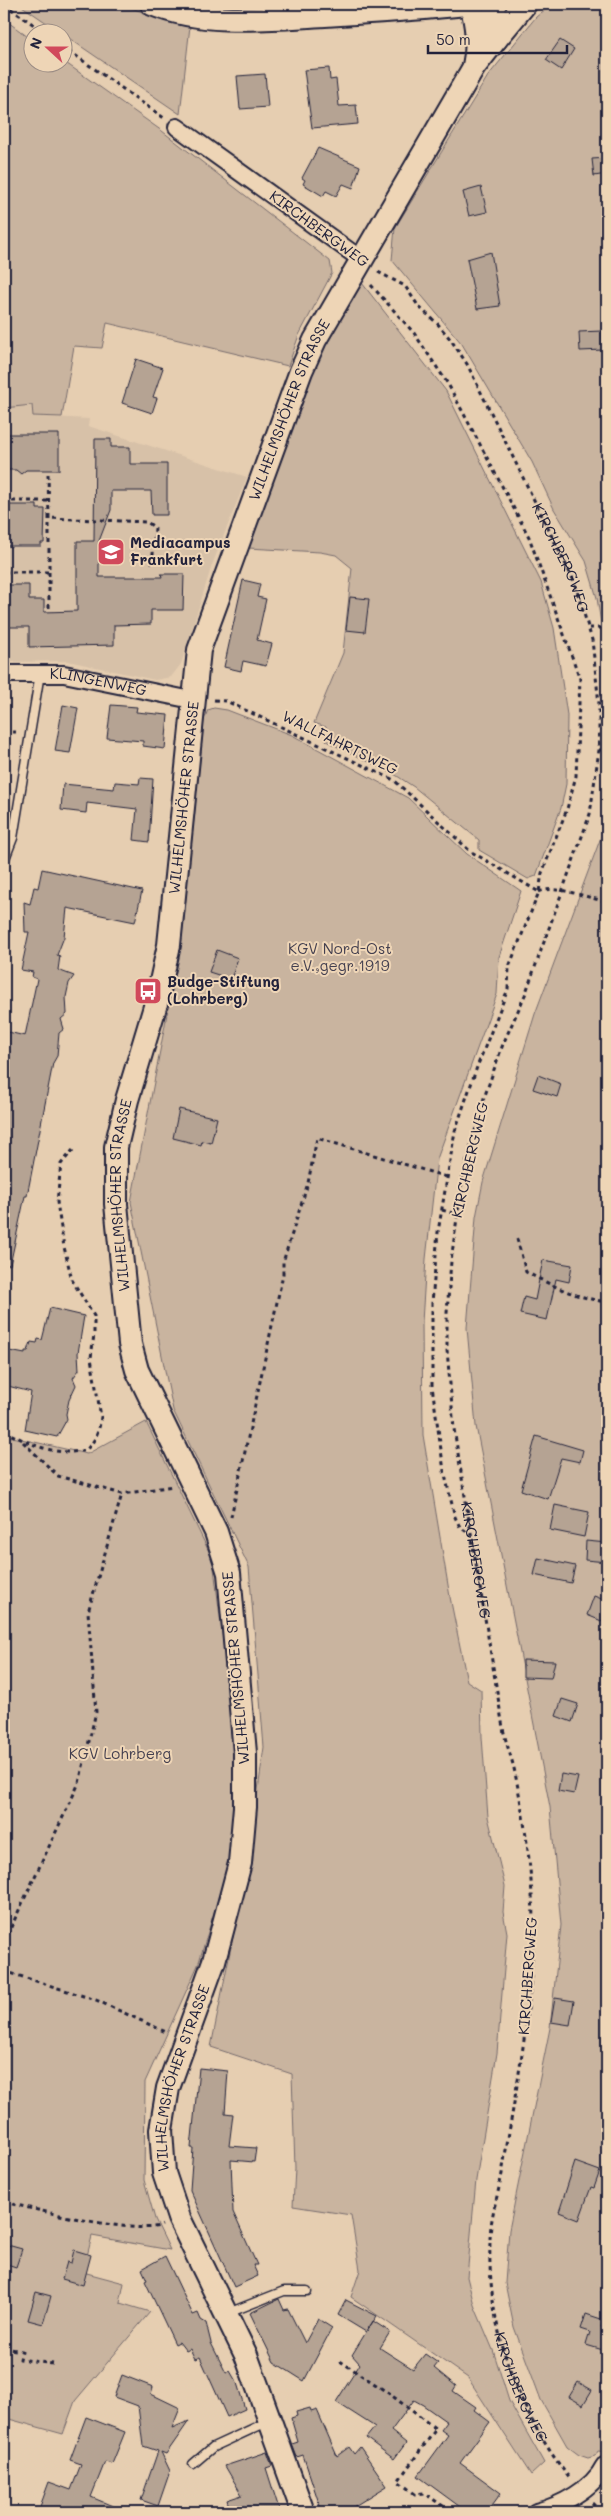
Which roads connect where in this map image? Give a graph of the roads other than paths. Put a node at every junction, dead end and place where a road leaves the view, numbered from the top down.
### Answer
1 (152, 4) edge
2 (466, 4) edge
3 (471, 4) edge
4 (494, 4) edge
5 (525, 4) edge
6 (496, 40) junction
7 (474, 67) junction
8 (177, 127) road end
9 (358, 265) junction
10 (40, 673) junction
11 (4, 674) edge
12 (192, 700) junction
13 (4, 861) edge
14 (307, 2291) dead end
15 (226, 2314) junction
16 (272, 2420) junction
17 (193, 2464) dead end
18 (604, 2466) dead end
19 (303, 2512) edge
20 (536, 2512) edge

1 - 2 main road
3 - 7 main road
4 - 6 main road
5 - 6 main road
6 - 7 main road
7 - 9 main road, WILHELMSHÖHER STRASSE
8 - 9 street, KIRCHBERGWEG
9 - 12 main road, WILHELMSHÖHER STRASSE
10 - 11 street, KLINGENWEG
10 - 12 street, KLINGENWEG
10 - 13 lane
12 - 15 main road, WILHELMSHÖHER STRASSE
14 - 15 lane
15 - 16 main road, WILHELMSHÖHER STRASSE
16 - 17 lane
16 - 19 main road, WILHELMSHÖHER STRASSE
18 - 20 street

